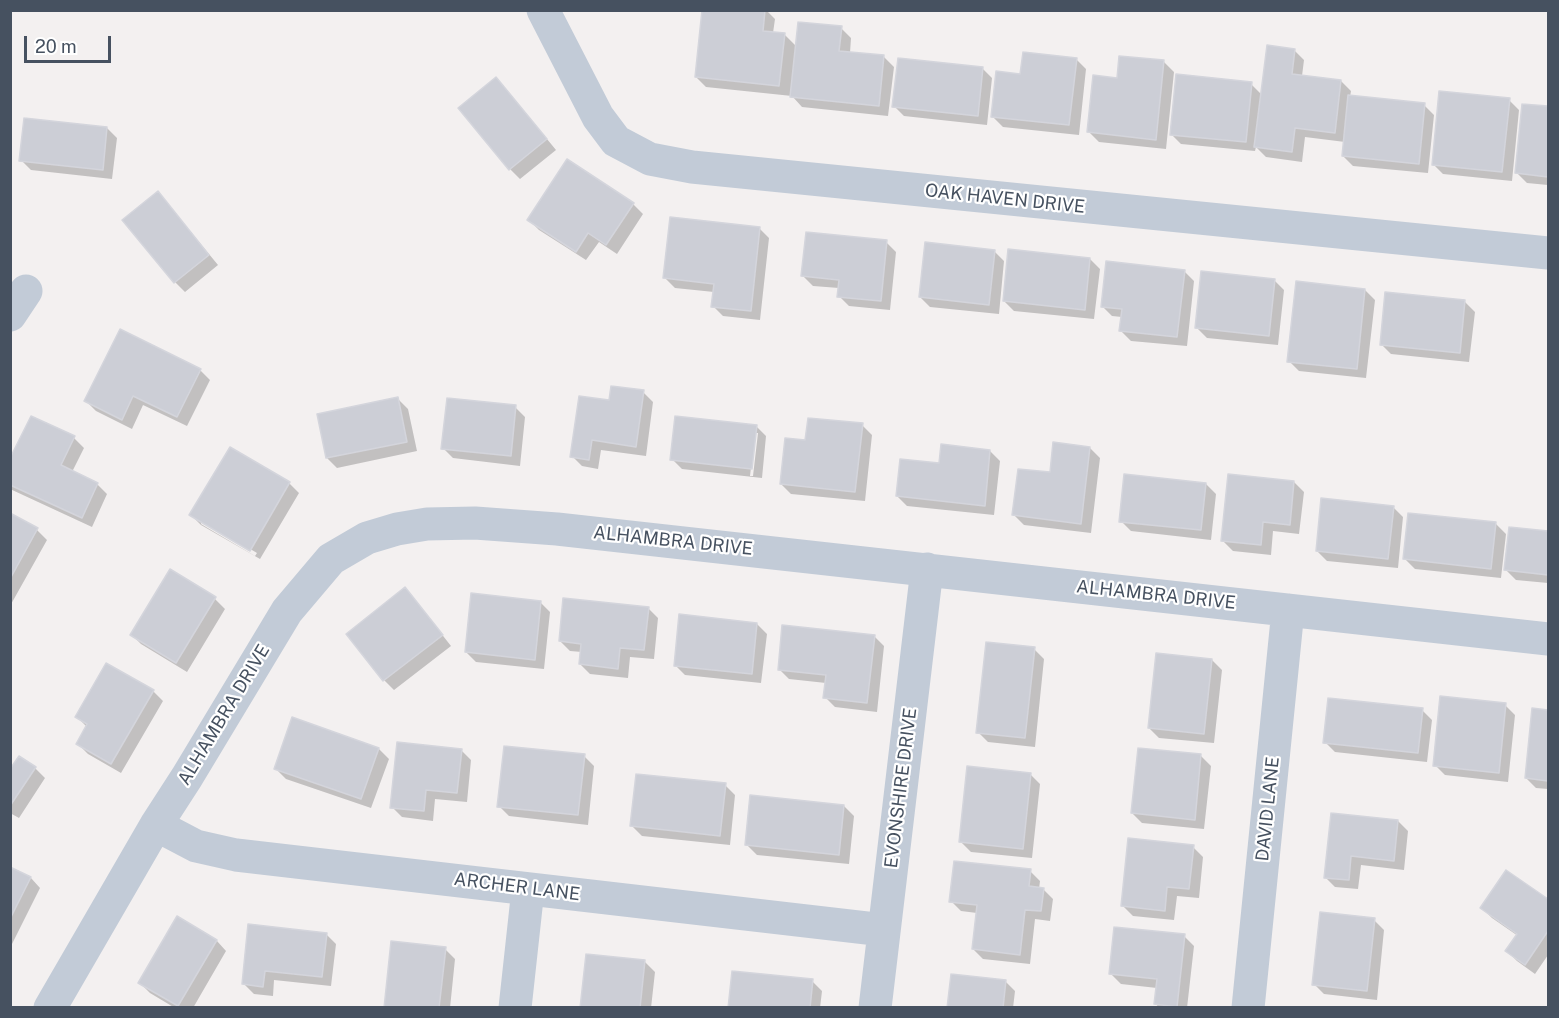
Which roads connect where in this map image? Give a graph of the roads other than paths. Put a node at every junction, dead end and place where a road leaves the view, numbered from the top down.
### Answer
1 (543, 10) edge
2 (1548, 253) edge
3 (927, 569) junction
4 (1288, 610) junction
5 (1548, 639) edge
6 (156, 825) junction
7 (528, 889) junction
8 (884, 930) junction
9 (50, 1008) edge
10 (515, 1008) edge
11 (875, 1008) edge
12 (1248, 1008) edge

1 - 2 street, OAK HAVEN DRIVE
3 - 4 street, ALHAMBRA DRIVE
3 - 6 street, ALHAMBRA DRIVE
3 - 8 street, EVONSHIRE DRIVE
4 - 5 street, ALHAMBRA DRIVE
4 - 12 street, DAVID LANE
6 - 7 street, ARCHER LANE
6 - 9 street, ALHAMBRA DRIVE
7 - 8 street, ARCHER LANE
7 - 10 street
8 - 11 street, EVONSHIRE DRIVE

